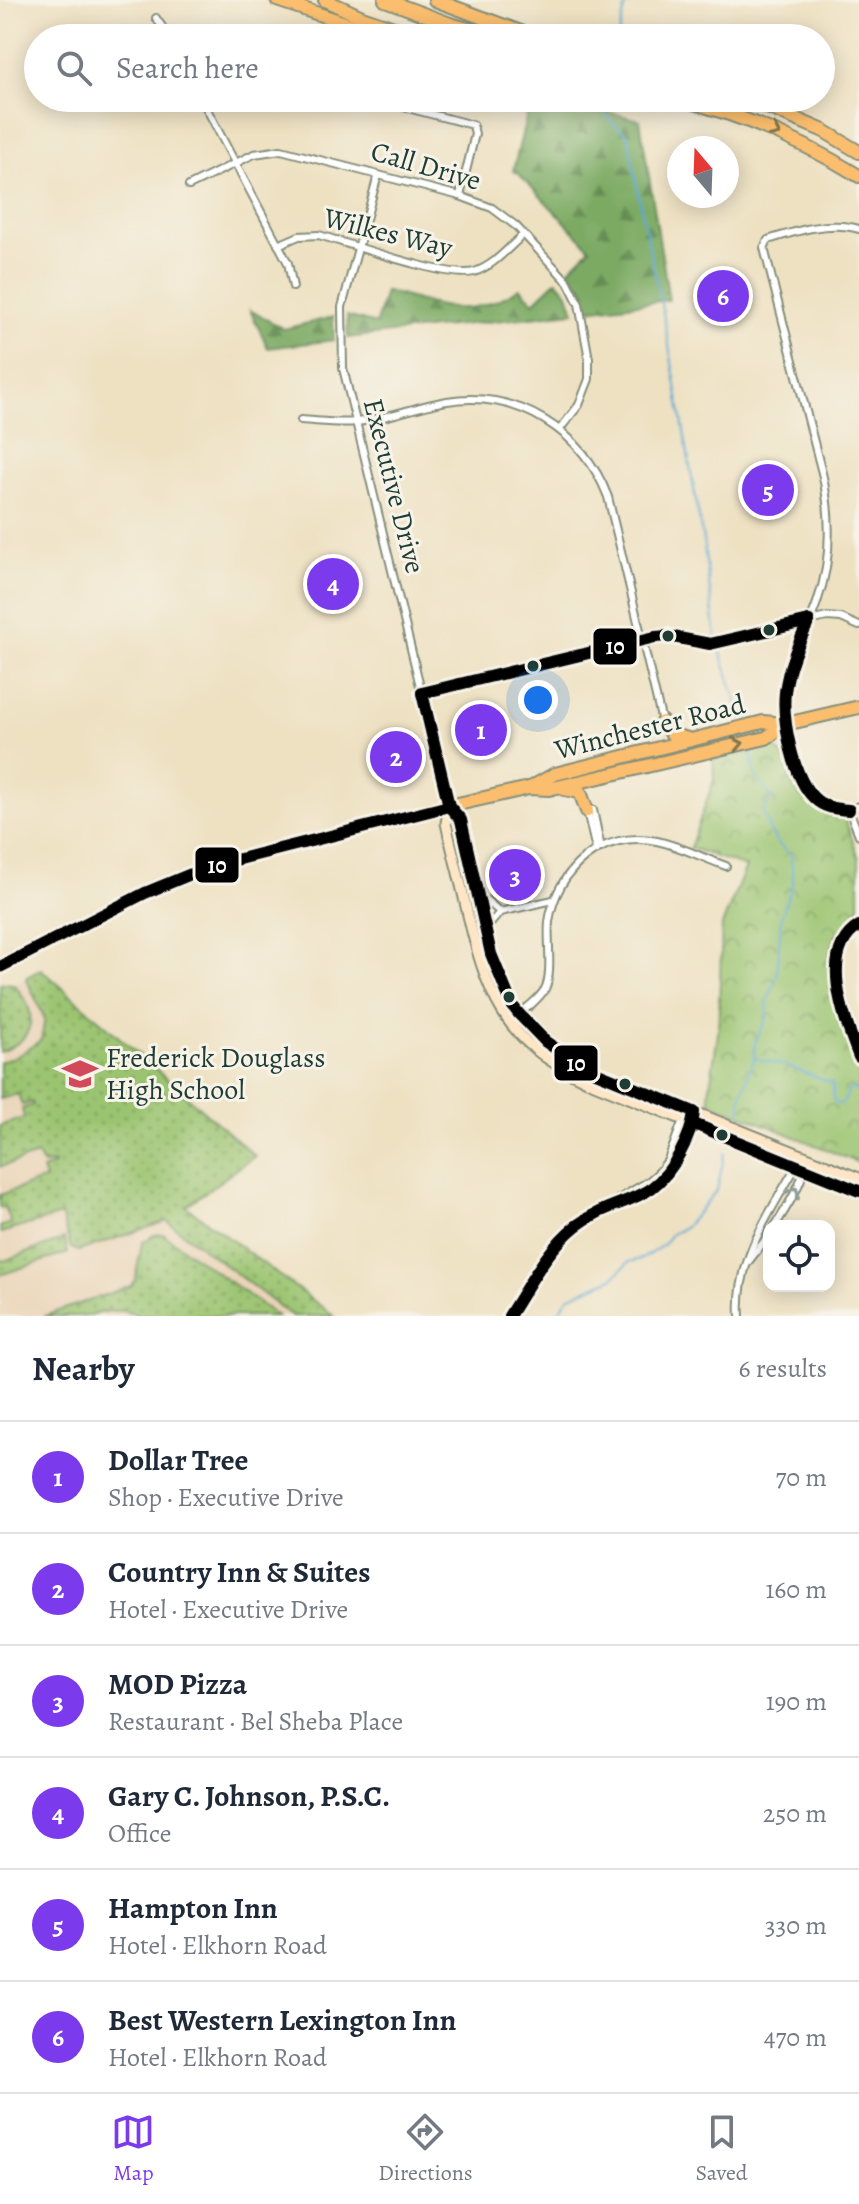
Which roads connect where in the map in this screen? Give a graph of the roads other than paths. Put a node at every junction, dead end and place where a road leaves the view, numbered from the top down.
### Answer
1 (277, 0) edge
2 (325, 0) edge
3 (385, 0) edge
4 (435, 0) edge
5 (156, 18) dead end
6 (160, 24) edge
7 (348, 24) edge
8 (382, 24) edge
9 (450, 24) edge
10 (499, 24) edge
11 (208, 112) edge
12 (423, 112) edge
13 (724, 112) edge
14 (779, 112) edge
15 (859, 152) edge
16 (234, 163) junction
17 (378, 175) junction
18 (859, 176) edge
19 (189, 186) dead end
20 (460, 196) junction
21 (859, 229) edge
22 (523, 235) junction
23 (278, 245) junction
24 (359, 246) junction
25 (293, 287) dead end
26 (301, 420) dead end
27 (357, 422) junction
28 (560, 429) junction
29 (809, 621) junction
30 (859, 626) edge
31 (643, 640) junction
32 (422, 693) junction
33 (859, 707) edge
34 (662, 722) junction
35 (786, 724) junction
36 (692, 740) junction
37 (646, 752) junction
38 (609, 774) junction
39 (529, 788) junction
40 (549, 789) junction
41 (449, 806) junction
42 (859, 806) edge
43 (590, 810) junction
44 (849, 810) junction
45 (859, 835) edge
46 (599, 849) junction
47 (726, 866) dead end
48 (477, 892) junction
49 (553, 900) junction
50 (500, 912) junction
51 (859, 926) edge
52 (486, 929) junction
53 (0, 967) edge
54 (519, 1014) junction
55 (509, 1022) junction
56 (859, 1057) edge
57 (694, 1112) junction
58 (683, 1120) junction
59 (694, 1124) junction
60 (807, 1156) junction
61 (801, 1168) junction
62 (859, 1178) edge
63 (859, 1191) edge
64 (610, 1205) junction
65 (768, 1216) junction
66 (772, 1220) edge
67 (778, 1220) edge
68 (763, 1243) edge
69 (749, 1261) junction
70 (509, 1316) edge
71 (740, 1316) edge

1 - 7 highway
2 - 8 highway
3 - 9 highway
4 - 10 highway
5 - 6 street
11 - 16 street
12 - 20 street
13 -> 18 highway
14 - 15 highway
16 - 17 street, Call Drive
16 - 19 street, Call Drive
16 - 23 street
17 - 20 street, Call Drive
17 - 24 street, Executive Drive
20 - 22 street, Call Drive
21 - 29 street
22 - 24 street, Wilkes Way
22 - 28 street, Call Drive
23 - 24 street, Wilkes Way
23 - 25 street
24 - 27 street, Executive Drive
26 - 27 street
27 - 28 street
27 - 32 street, Executive Drive
28 - 31 street
29 - 30 street
29 - 31 street
29 - 35 street
31 - 32 street
31 - 34 street
32 - 41 street, Executive Drive
33 - 35 highway, Winchester Road
34 - 36 highway
34 - 37 highway
35 - 36 highway, Winchester Road
38 -> 35 highway, Winchester Road
35 - 44 street
36 - 37 highway, Winchester Road
37 - 39 highway, Winchester Road
38 - 40 highway, Winchester Road
38 - 43 highway
39 - 40 highway, Winchester Road
39 - 41 highway, Winchester Road
40 - 43 highway
41 - 48 main road
41 - 53 highway, Winchester Road
41 - 55 main road
42 - 44 street
43 - 46 street
44 - 45 street
46 - 47 street
46 - 49 street
48 - 50 street
48 - 52 main road
49 - 50 street
49 - 54 street
50 - 52 street
51 - 56 street
52 - 54 main road
54 - 55 street
54 - 57 main road
55 - 58 main road
57 - 58 street
57 - 59 street
57 - 60 main road
58 - 59 main road
58 - 64 street
59 - 61 main road
59 - 64 street
60 - 61 street
60 - 62 main road
61 - 63 main road
61 - 65 street
67 -> 61 street
64 - 70 street
65 - 66 street
65 - 69 street
68 - 69 street
69 - 71 street

